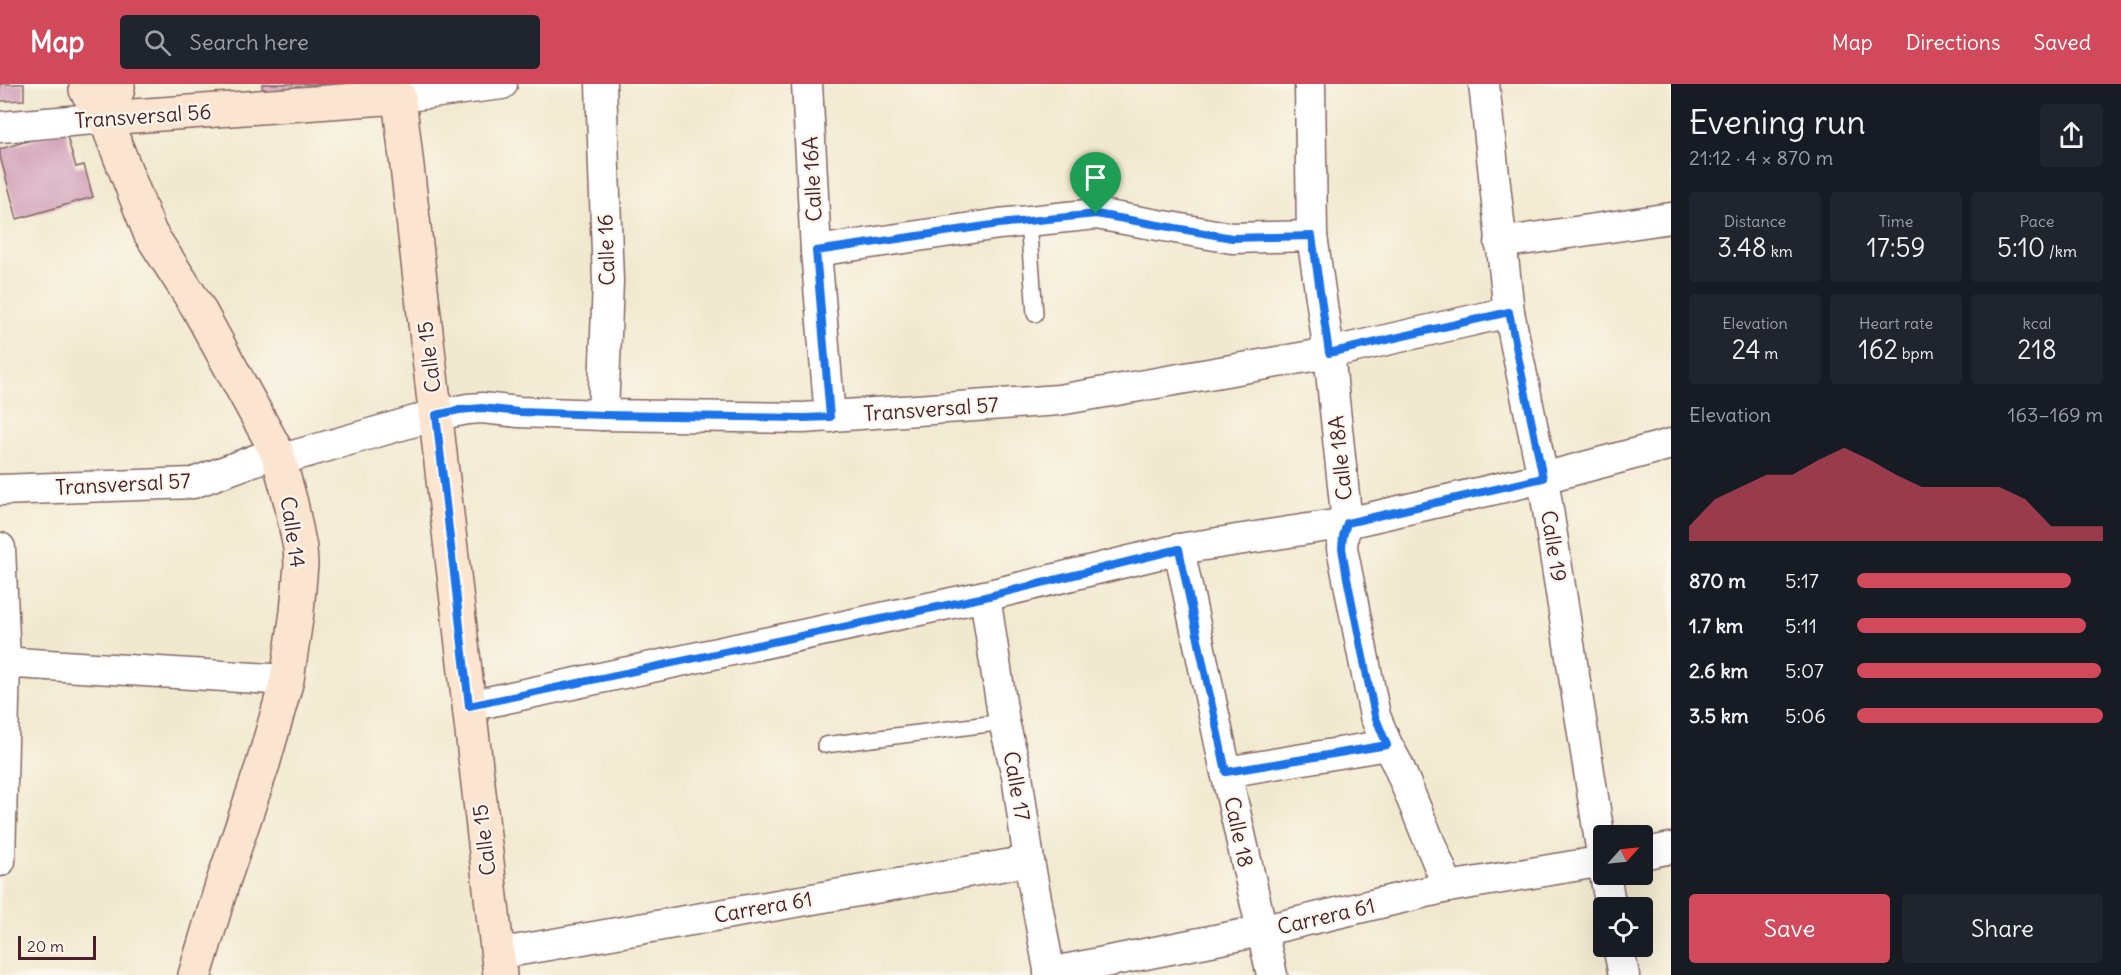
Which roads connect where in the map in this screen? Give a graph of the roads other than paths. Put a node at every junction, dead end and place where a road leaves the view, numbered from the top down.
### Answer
1 (86, 84) edge
2 (118, 84) edge
3 (502, 84) edge
4 (601, 84) edge
5 (807, 84) edge
6 (1310, 84) edge
7 (1484, 84) edge
8 (399, 97) junction
9 (105, 118) junction
10 (0, 127) edge
11 (1671, 218) edge
12 (1028, 220) junction
13 (1312, 236) junction
14 (1500, 243) junction
15 (816, 251) junction
16 (1509, 312) junction
17 (1035, 314) dead end
18 (1329, 353) junction
19 (436, 415) junction
20 (603, 415) junction
21 (830, 417) junction
22 (1671, 444) edge
23 (278, 456) junction
24 (1543, 478) junction
25 (0, 490) edge
26 (1347, 523) junction
27 (0, 548) edge
28 (1179, 549) junction
29 (985, 597) junction
30 (2, 662) edge
31 (287, 680) junction
32 (469, 706) junction
33 (1004, 722) junction
34 (825, 745) dead end
35 (1387, 745) junction
36 (1226, 772) junction
37 (1598, 825) edge
38 (1671, 848) edge
39 (1653, 852) edge
40 (0, 861) edge
41 (1029, 861) junction
42 (1593, 867) edge
43 (1448, 887) junction
44 (1261, 931) junction
45 (1620, 957) edge
46 (499, 964) edge
47 (1049, 974) edge
48 (195, 975) edge
49 (1272, 975) edge
50 (1624, 975) edge

1 - 9 street, Calle 14
2 - 9 street
3 - 8 street, Transversal 56
4 - 20 street, Calle 16
5 - 15 street, Calle 16A
6 - 13 street, Calle 18A
7 - 14 street, Calle 19
8 - 9 street, Transversal 56
8 - 19 street, Calle 15
9 - 10 street, Transversal 56
9 - 23 street, Calle 14
11 - 14 street
12 - 13 street
12 - 15 street
12 - 17 lane
13 - 18 street, Calle 18A
14 - 16 street, Calle 19
15 - 21 street, Calle 16A
16 - 18 street, Transversal 57
16 - 24 street, Calle 19
18 - 21 street, Transversal 57
18 - 26 street, Calle 18A
19 - 20 street, Transversal 57
19 - 23 street, Transversal 57
19 - 32 street, Calle 15
20 - 21 street, Transversal 57
22 - 24 street
23 - 25 street, Transversal 57
23 - 31 street, Calle 14
24 - 26 street
24 - 37 street, Calle 19
26 - 28 street
26 - 35 street, Calle 18A
27 - 30 street
28 - 29 street
28 - 36 street, Calle 18
29 - 32 street
29 - 33 street, Calle 17
30 - 31 street
30 - 40 street
31 - 48 street, Calle 14
32 - 46 street, Calle 15
33 - 34 lane
33 - 41 street, Calle 17
35 - 36 street
35 - 43 street, Calle 18A
36 - 44 street, Calle 18
38 - 39 street
41 - 46 street, Carrera 61
41 - 47 street, Calle 17
42 - 43 street, Carrera 61
43 - 44 street, Carrera 61
44 - 47 street, Carrera 61
44 - 49 street, Calle 18
45 - 50 street

